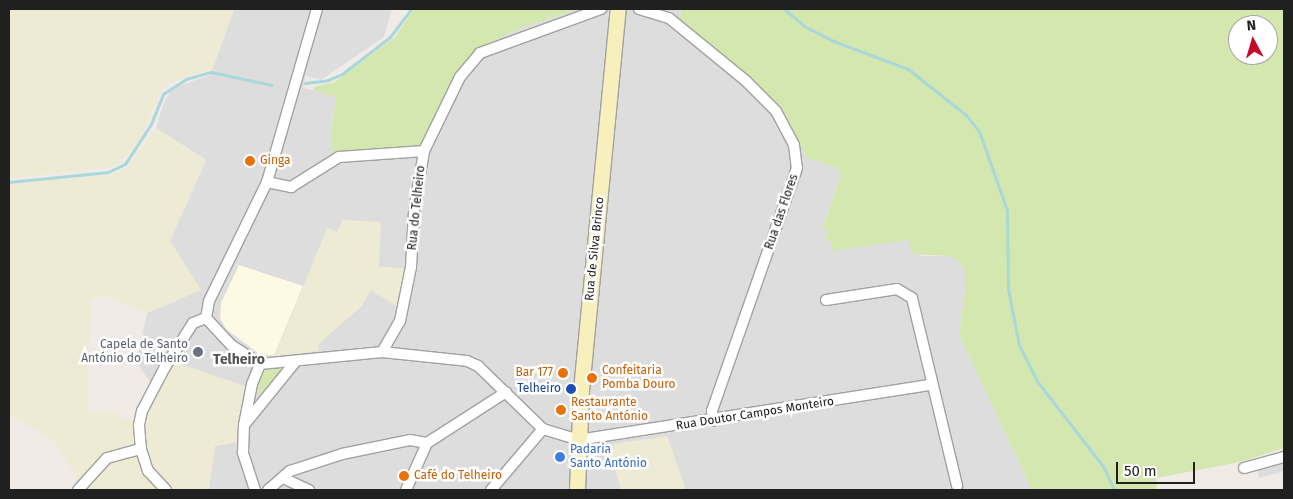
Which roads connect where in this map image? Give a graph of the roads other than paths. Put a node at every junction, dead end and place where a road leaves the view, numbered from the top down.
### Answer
1 (317, 9) edge
2 (601, 9) edge
3 (618, 9) edge
4 (639, 9) edge
5 (424, 151) junction
6 (267, 182) junction
7 (826, 300) dead end
8 (206, 318) junction
9 (382, 352) junction
10 (296, 361) junction
11 (260, 364) junction
12 (931, 385) junction
13 (506, 392) junction
14 (713, 421) junction
15 (244, 425) junction
16 (543, 429) junction
17 (578, 440) junction
18 (427, 443) junction
19 (141, 450) junction
20 (1284, 457) edge
21 (1244, 468) dead end
22 (283, 478) junction
23 (957, 486) dead end
24 (78, 490) edge
25 (166, 490) edge
26 (254, 490) edge
27 (268, 490) edge
28 (308, 490) edge
29 (406, 490) edge
30 (491, 490) edge
31 (578, 490) edge

1 - 6 street
2 - 5 street, Rua do Telheiro
3 - 17 main road, Rua de Silva Brinco
4 - 14 street, Rua das Flores
5 - 6 street
5 - 9 street, Rua do Telheiro
6 - 8 street
7 - 12 street
8 - 11 street
8 - 19 street
9 - 10 street
9 - 13 street
10 - 11 street
10 - 15 street
11 - 15 street
12 - 14 street, Rua Doutor Campos Monteiro
12 - 23 street
13 - 16 street
13 - 18 street
14 - 17 street, Rua Doutor Campos Monteiro
15 - 26 street
16 - 17 street
16 - 30 street
17 - 31 main road, Rua de Silva Brinco
18 - 22 street
18 - 29 street
19 - 24 street
19 - 25 street
20 - 21 street
22 - 27 street
22 - 28 street

